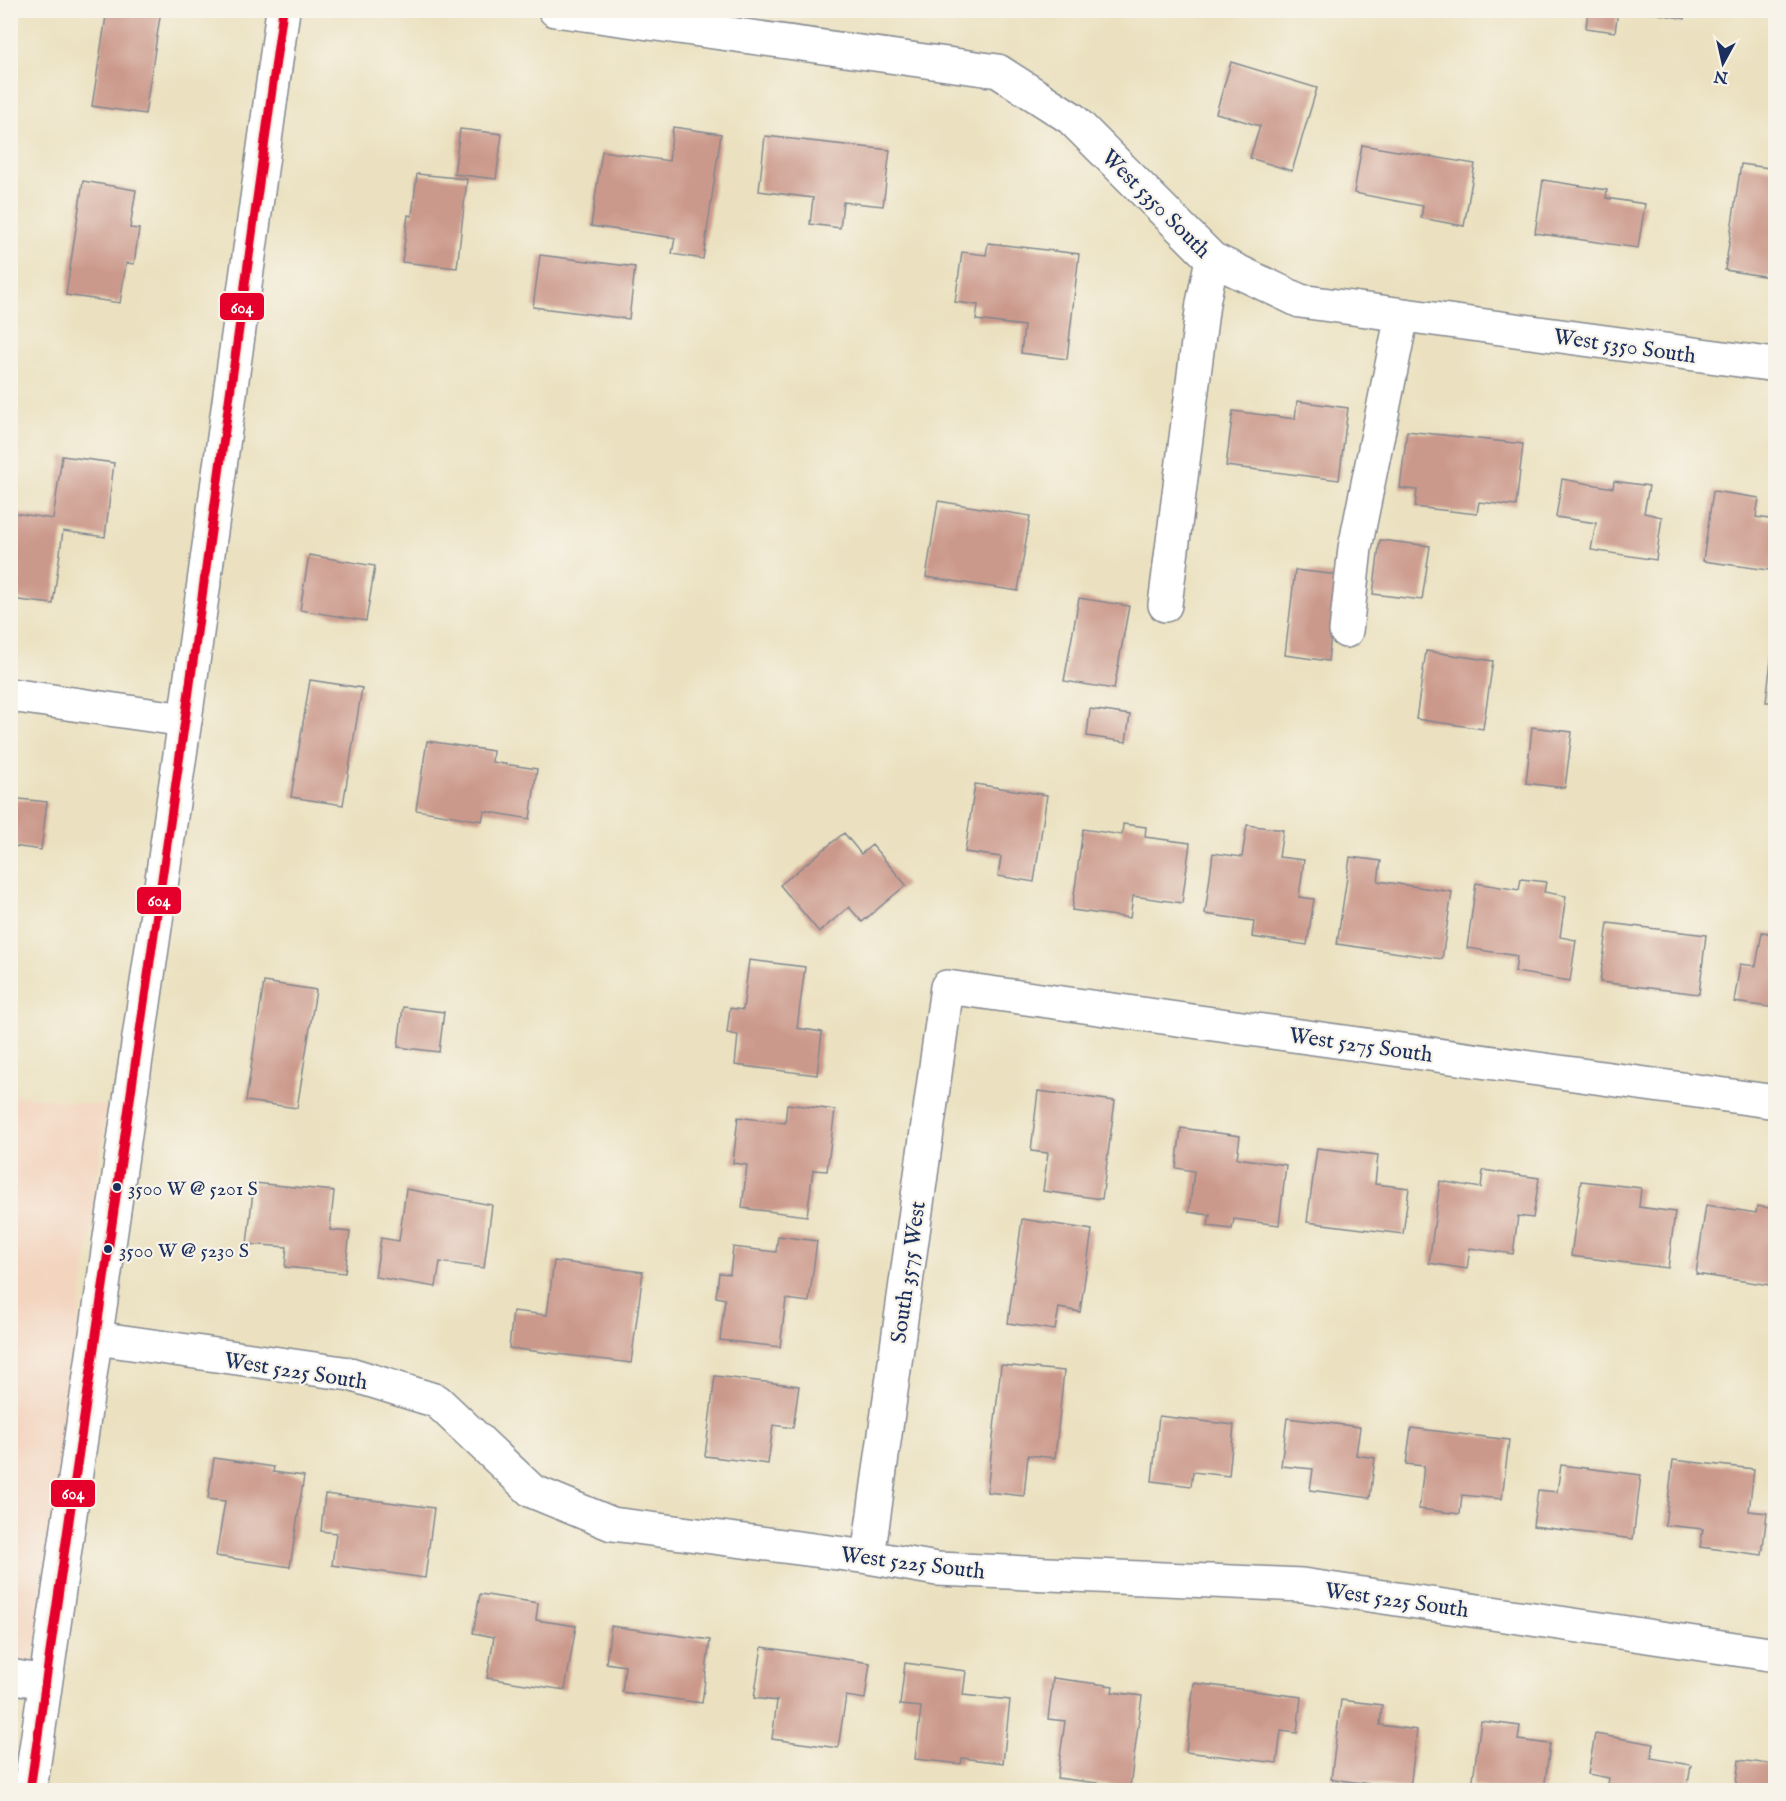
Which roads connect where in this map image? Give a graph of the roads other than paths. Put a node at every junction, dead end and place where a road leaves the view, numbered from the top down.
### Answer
1 (283, 10) edge
2 (555, 10) edge
3 (1212, 259) junction
4 (1402, 315) junction
5 (1776, 365) edge
6 (1165, 605) dead end
7 (1346, 631) dead end
8 (10, 695) edge
9 (185, 720) junction
10 (946, 987) joint
11 (1776, 1102) edge
12 (96, 1338) junction
13 (868, 1557) junction
14 (1776, 1655) edge
15 (10, 1676) edge
16 (44, 1682) junction
17 (30, 1791) edge

1 - 9 street
2 - 3 street, West 5350 South
3 - 4 street, West 5350 South
3 - 6 street
4 - 5 street, West 5350 South
4 - 7 street
8 - 9 street
9 - 12 street
10 - 11 street, West 5275 South
10 - 13 street, South 3575 West
12 - 13 street, West 5225 South
12 - 16 street
13 - 14 street, West 5225 South
15 - 16 street
16 - 17 street

